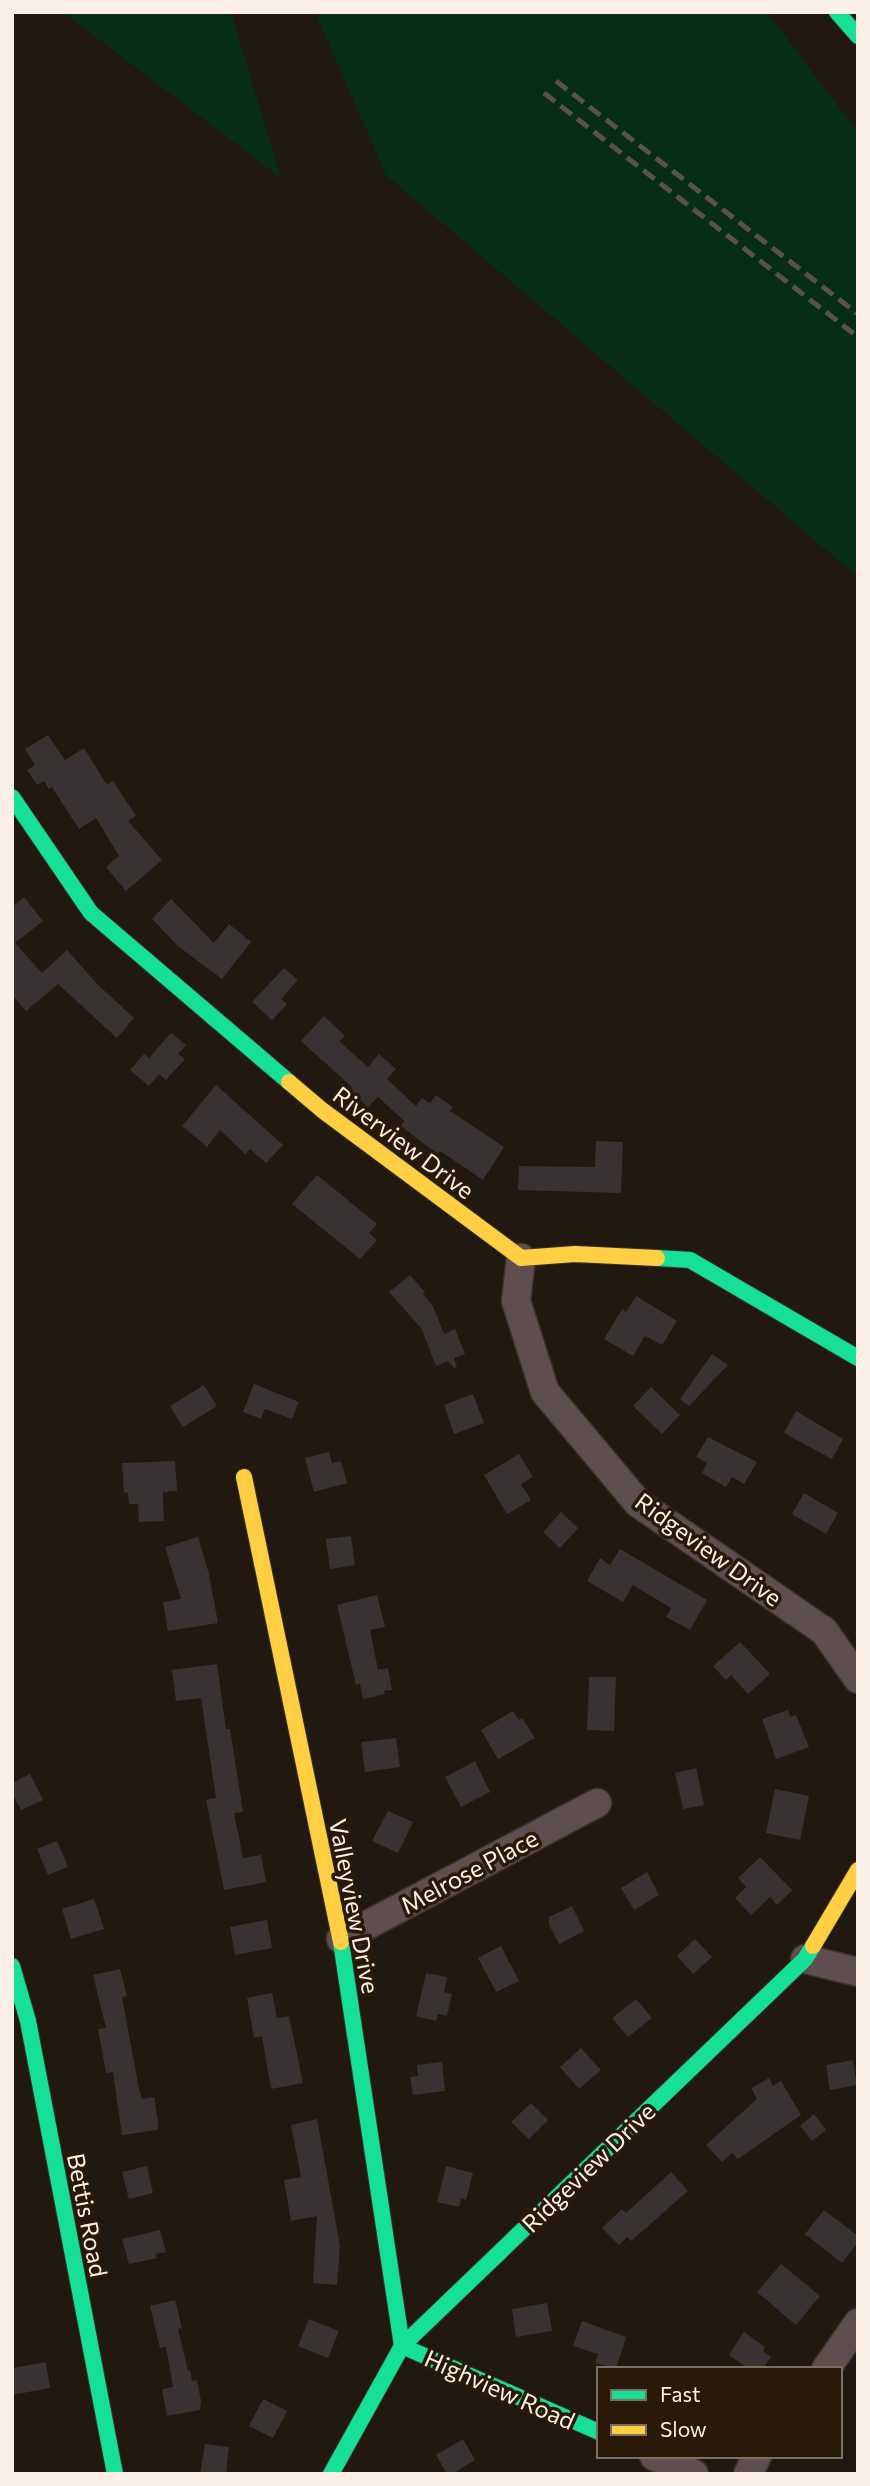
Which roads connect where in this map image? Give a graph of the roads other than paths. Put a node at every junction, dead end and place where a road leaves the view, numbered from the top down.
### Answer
1 (837, 12) edge
2 (858, 36) edge
3 (12, 797) edge
4 (521, 1258) junction
5 (858, 1358) edge
6 (244, 1477) dead end
7 (858, 1679) edge
8 (597, 1803) dead end
9 (858, 1870) edge
10 (341, 1939) junction
11 (805, 1959) junction
12 (12, 1966) edge
13 (858, 1972) edge
14 (858, 2323) edge
15 (402, 2346) junction
16 (827, 2367) edge
17 (597, 2431) edge
18 (658, 2458) edge
19 (756, 2458) edge
20 (115, 2474) edge
21 (331, 2474) edge
22 (694, 2474) edge
23 (748, 2474) edge

1 - 2 street
3 - 4 street, Riverview Drive
4 - 5 street
4 - 7 street, Ridgeview Drive
6 - 10 street, Valleyview Drive
8 - 10 street, Melrose Place
9 - 11 street, Ridgeview Drive
10 - 15 street, Valleyview Drive
11 - 13 street
11 - 15 street, Ridgeview Drive
12 - 20 street, Bettis Road
14 - 16 street
15 - 17 street, Highview Road
15 - 21 street, Ridgeview Drive
18 - 22 street
19 - 23 street

